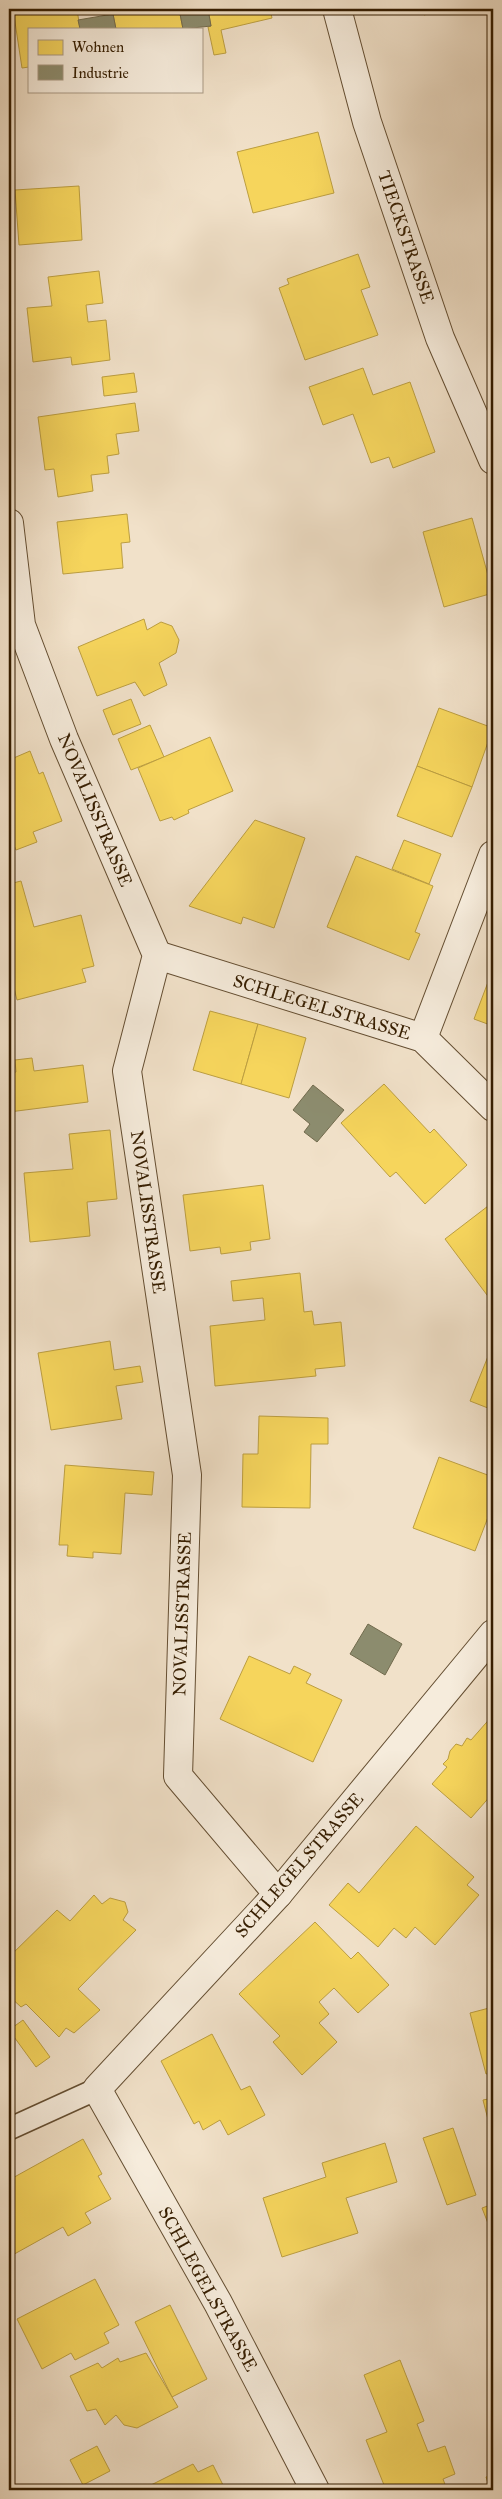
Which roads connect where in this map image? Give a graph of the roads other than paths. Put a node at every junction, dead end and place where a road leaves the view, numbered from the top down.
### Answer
1 (337, 9) edge
2 (493, 460) edge
3 (9, 523) edge
4 (493, 855) edge
5 (157, 955) junction
6 (424, 1038) junction
7 (493, 1106) edge
8 (493, 1634) edge
9 (278, 1894) junction
10 (97, 2089) junction
11 (9, 2129) edge
12 (315, 2490) edge

1 - 2 street, TIECKSTRASSE
3 - 5 street, NOVALISSTRASSE
4 - 6 street
5 - 6 street, SCHLEGELSTRASSE
5 - 9 street, NOVALISSTRASSE
6 - 7 street, SCHLEGELSTRASSE
8 - 9 street, SCHLEGELSTRASSE
9 - 10 street, SCHLEGELSTRASSE
10 - 11 lane, SCHLEGELSTRASSE
10 - 12 street, SCHLEGELSTRASSE

